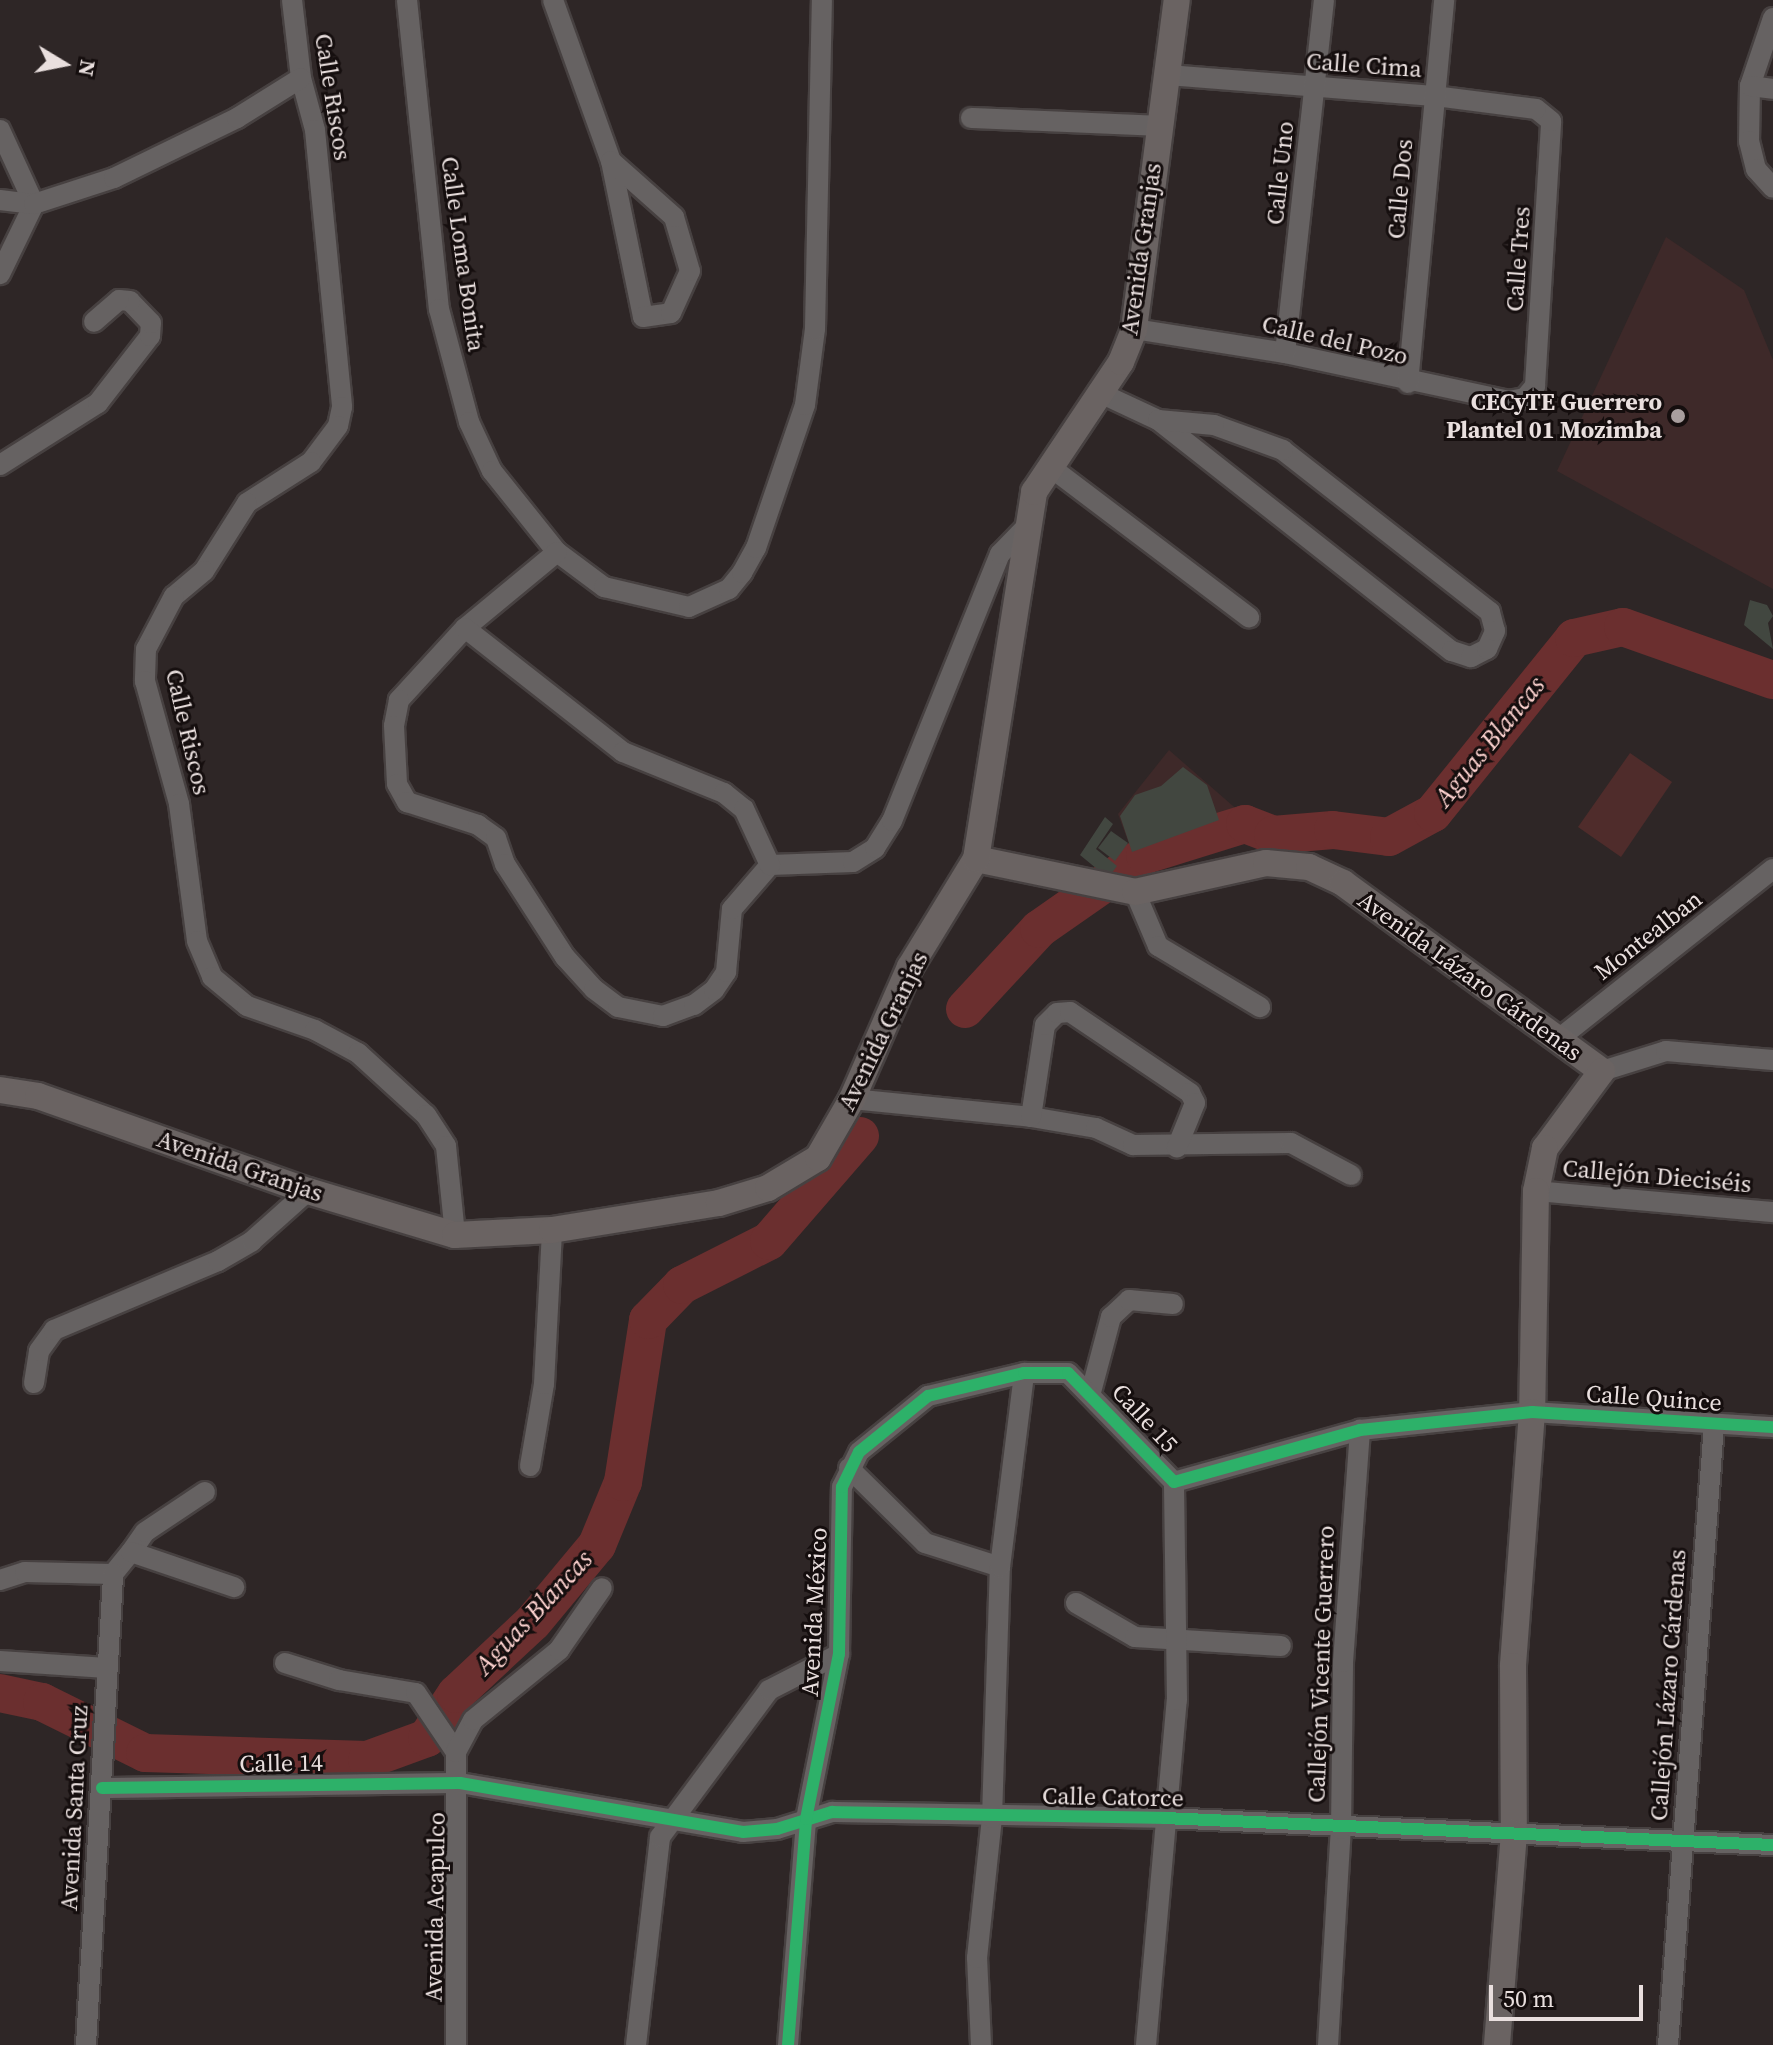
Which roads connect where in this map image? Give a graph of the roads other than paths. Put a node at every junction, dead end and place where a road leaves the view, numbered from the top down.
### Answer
1 (292, 0) edge
2 (407, 0) edge
3 (553, 0) edge
4 (822, 0) edge
5 (1177, 0) edge
6 (1324, 0) edge
7 (1444, 0) edge
8 (1773, 18) edge
9 (1168, 75) junction
10 (301, 78) junction
11 (1750, 86) junction
12 (1315, 88) junction
13 (1773, 89) edge
14 (1434, 96) junction
15 (971, 118) dead end
16 (1551, 121) joint
17 (1158, 126) junction
18 (0, 130) edge
19 (611, 161) junction
20 (1773, 188) edge
21 (0, 200) edge
22 (34, 204) junction
23 (0, 274) edge
24 (94, 322) dead end
25 (1134, 329) junction
26 (1285, 353) junction
27 (1408, 383) junction
28 (1098, 392) junction
29 (1525, 398) joint
30 (1158, 420) junction
31 (0, 465) edge
32 (1049, 466) junction
33 (1026, 527) junction
34 (557, 552) junction
35 (1249, 617) dead end
36 (465, 628) junction
37 (976, 859) junction
38 (770, 865) junction
39 (1773, 869) edge
40 (1135, 892) junction
41 (1260, 1007) dead end
42 (1556, 1041) junction
43 (1773, 1060) edge
44 (1602, 1071) junction
45 (0, 1090) edge
46 (852, 1099) junction
47 (1031, 1117) junction
48 (1177, 1147) junction
49 (1351, 1175) dead end
50 (308, 1191) junction
51 (1536, 1191) junction
52 (1773, 1212) edge
53 (552, 1230) junction
54 (455, 1235) junction
55 (1173, 1304) dead end
56 (1024, 1373) junction
57 (34, 1383) dead end
58 (1091, 1392) junction
59 (1532, 1412) junction
60 (1714, 1424) junction
61 (1773, 1427) edge
62 (1360, 1430) junction
63 (530, 1466) dead end
64 (849, 1468) junction
65 (1174, 1482) junction
66 (205, 1492) dead end
67 (131, 1552) junction
68 (1000, 1567) junction
69 (113, 1574) junction
70 (0, 1580) edge
71 (234, 1587) dead end
72 (602, 1588) dead end
73 (1076, 1603) dead end
74 (1178, 1642) junction
75 (1281, 1646) dead end
76 (839, 1654) junction
77 (0, 1661) edge
78 (285, 1663) dead end
79 (107, 1668) junction
80 (456, 1752) junction
81 (460, 1783) junction
82 (102, 1788) junction
83 (992, 1818) junction
84 (1164, 1818) junction
85 (806, 1819) junction
86 (675, 1821) junction
87 (1341, 1829) junction
88 (1514, 1833) junction
89 (1682, 1841) junction
90 (1773, 1845) edge
91 (86, 2045) edge
92 (456, 2045) edge
93 (636, 2045) edge
94 (788, 2045) edge
95 (981, 2045) edge
96 (1146, 2045) edge
97 (1328, 2045) edge
98 (1497, 2045) edge
99 (1668, 2045) edge

1 - 10 street, Calle Riscos
2 - 34 street, Calle Loma Bonita
3 - 19 street
4 - 34 street, Calle Loma Bonita
5 - 9 main road, Avenida Granjas
6 - 12 street, Calle Uno
7 - 14 street, Calle Dos
8 - 11 street
9 - 12 street, Calle Cima
9 - 17 main road, Avenida Granjas
10 - 22 street
10 - 54 street, Calle Riscos
11 - 13 street
11 - 20 street
12 - 14 street, Calle Cima
12 - 26 street, Calle Uno
14 - 16 street, Calle Cima
14 - 27 street, Calle Dos
15 - 17 street
16 - 29 street, Calle Tres
17 - 25 main road, Avenida Granjas
18 - 22 street
19 - 19 street
21 - 22 street
22 - 23 street
24 - 31 street
25 - 26 street, Calle del Pozo
25 - 28 main road, Avenida Granjas
26 - 27 street, Calle del Pozo
27 - 29 street, Calle del Pozo
28 - 30 street
28 - 32 main road, Avenida Granjas
30 - 30 street
32 - 33 main road, Avenida Granjas
32 - 35 street
33 - 37 main road, Avenida Granjas
33 - 38 street
34 - 36 street
36 - 38 street
36 - 38 street
37 - 40 main road, Avenida Lázaro Cárdenas
37 - 46 main road, Avenida Granjas
39 - 42 street, Montealban
40 - 41 street
40 - 42 main road, Avenida Lázaro Cárdenas
42 - 44 main road, Avenida Lázaro Cárdenas
43 - 44 street
44 - 51 main road, Avenida Lázaro Cárdenas
45 - 50 main road, Avenida Granjas
46 - 47 street
46 - 53 main road, Avenida Granjas
47 - 48 street
47 - 48 street
48 - 49 street
50 - 54 main road, Avenida Granjas
50 - 57 street
51 - 52 street, Callejón Dieciséis
51 - 59 main road, Avenida Lázaro Cárdenas
53 - 54 main road, Avenida Granjas
53 - 63 street
55 - 58 street, Calle 15
56 - 58 street, Calle 15
56 - 64 street, Calle 15
56 - 68 street
58 - 65 street, Calle 15
59 - 60 street, Calle Quince
59 - 62 street, Calle 15
59 - 88 main road, Avenida Lázaro Cárdenas
60 - 61 street, Calle Quince
60 - 89 street, Callejón Lázaro Cárdenas
62 - 65 street, Calle 15
62 - 87 street, Callejón Vicente Guerrero
64 - 68 street
64 - 76 street, Avenida México
65 - 74 street
66 - 67 street
67 - 69 street
67 - 71 street
68 - 83 street
69 - 70 street
69 - 79 street, Avenida Santa Cruz
72 - 80 street
73 - 74 street
74 - 75 street
74 - 84 street
76 - 85 street, Avenida México
76 - 86 street
77 - 79 street
78 - 80 street
79 - 82 street, Avenida Santa Cruz
80 - 81 street, Avenida Acapulco
81 - 82 street, Calle 14
81 - 86 street, Calle Catorce
81 - 92 street, Avenida Acapulco
82 - 91 street, Avenida Santa Cruz
83 - 84 street, Calle Catorce
83 - 85 street, Calle Catorce
83 - 95 street
84 - 87 street, Calle Catorce
84 - 96 street
85 - 86 street, Calle Catorce
85 - 94 street, Avenida México
86 - 93 street
87 - 88 street, Calle Catorce
87 - 97 street, Callejón Vicente Guerrero
88 - 89 street, Calle Catorce
88 - 98 main road, Avenida Lázaro Cárdenas
89 - 90 street, Calle Catorce
89 - 99 street, Callejón Lázaro Cárdenas

